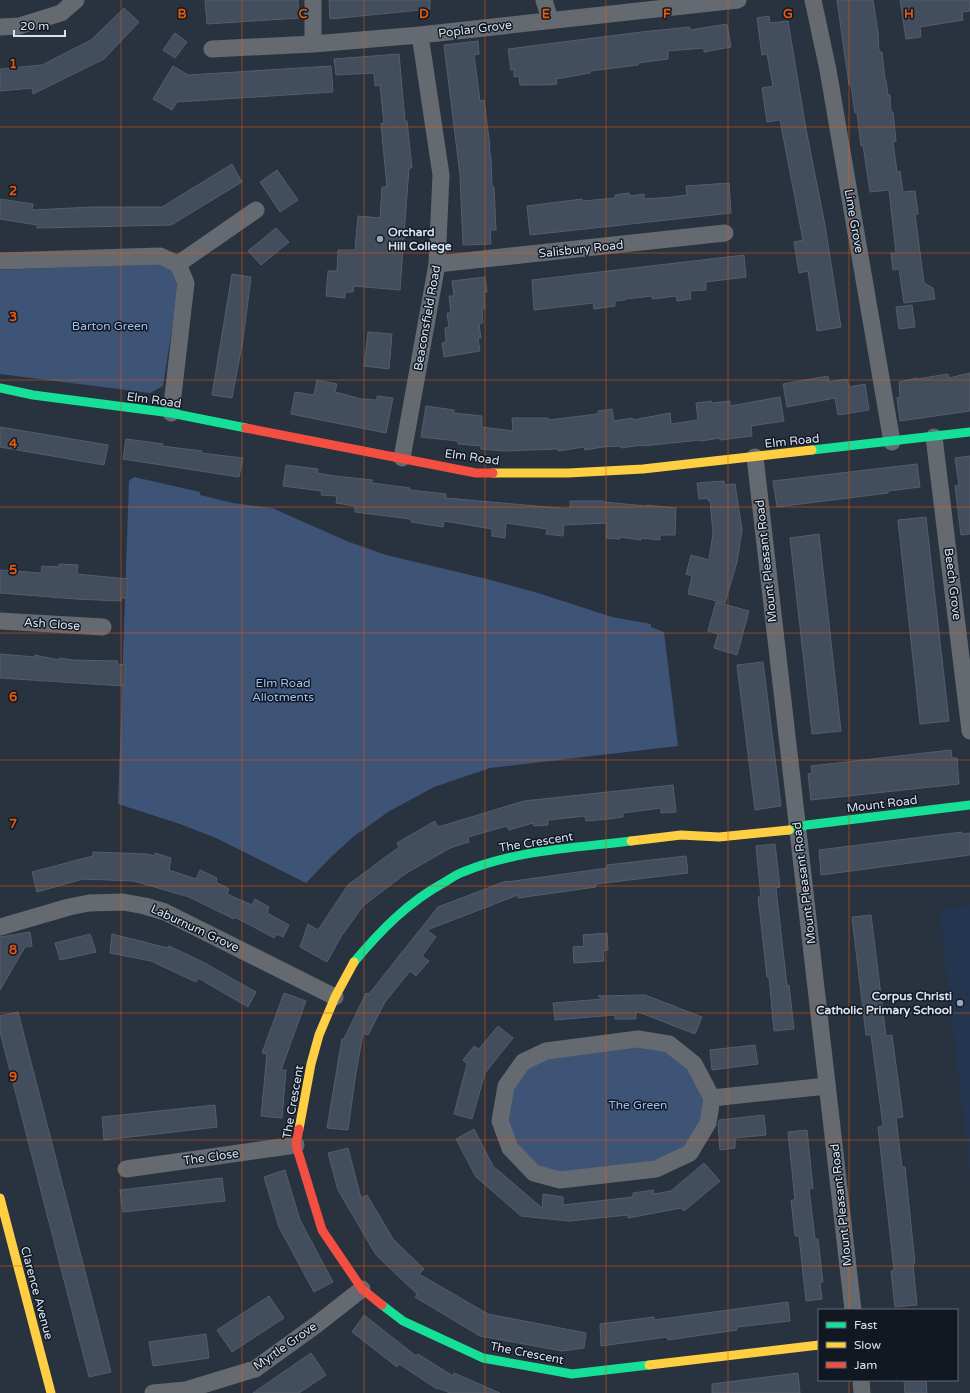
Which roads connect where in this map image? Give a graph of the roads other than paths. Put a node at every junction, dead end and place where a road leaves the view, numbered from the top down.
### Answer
1 (76, 0) edge
2 (313, 0) edge
3 (544, 0) edge
4 (738, 0) edge
5 (813, 0) edge
6 (550, 20) junction
7 (0, 27) edge
8 (420, 36) junction
9 (313, 44) junction
10 (212, 49) dead end
11 (256, 210) dead end
12 (725, 232) dead end
13 (0, 261) edge
14 (178, 264) junction
15 (437, 264) junction
16 (0, 388) edge
17 (171, 413) junction
18 (970, 432) edge
19 (934, 437) junction
20 (892, 442) junction
21 (755, 457) junction
22 (402, 458) junction
23 (0, 621) edge
24 (104, 627) dead end
25 (970, 731) edge
26 (970, 805) edge
27 (797, 827) junction
28 (0, 927) edge
29 (335, 997) junction
30 (827, 1086) junction
31 (712, 1098) junction
32 (296, 1145) junction
33 (126, 1169) dead end
34 (0, 1198) edge
35 (4, 1232) edge
36 (362, 1288) junction
37 (853, 1309) edge
38 (818, 1345) edge
39 (861, 1381) edge
40 (51, 1393) edge
41 (153, 1393) edge
42 (862, 1393) edge

1 - 7 street
2 - 9 street
3 - 6 street
4 - 6 street, Poplar Grove
5 - 20 street, Lime Grove
6 - 8 street, Poplar Grove
8 - 9 street, Poplar Grove
8 - 15 street, Beaconsfield Road
9 - 10 street, Poplar Grove
11 - 14 street
12 - 15 street, Salisbury Road
13 - 14 street
14 - 17 street
15 - 22 street, Beaconsfield Road
16 - 17 street, Elm Road
17 - 22 street, Elm Road
18 - 19 street, Elm Road
19 - 20 street, Elm Road
19 - 25 street, Beech Grove
20 - 21 street, Elm Road
21 - 22 street, Elm Road
21 - 27 street, Mount Pleasant Road
23 - 24 street, Ash Close
26 - 27 street, Mount Road
27 - 29 street, The Crescent
27 - 30 street, Mount Pleasant Road
28 - 29 street, Laburnum Grove
29 - 32 street, The Crescent
30 - 31 street
30 - 37 street, Mount Pleasant Road
31 - 31 street
32 - 33 street, The Close
32 - 36 street, The Crescent
34 - 35 street, Clarence Avenue
35 - 40 street, Clarence Avenue
36 - 38 street, The Crescent
36 - 41 street, Myrtle Grove
39 - 42 street

